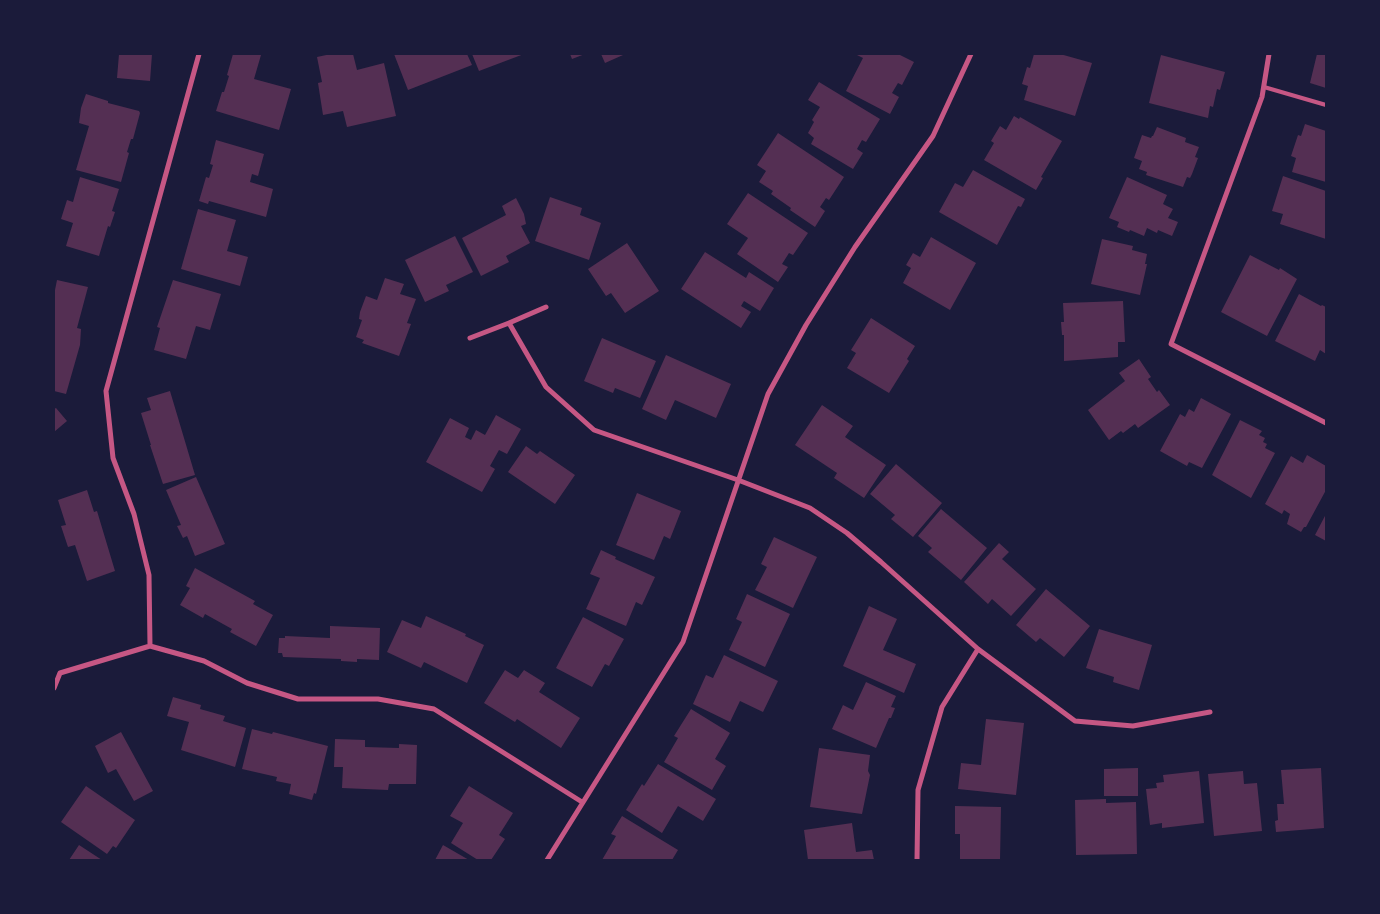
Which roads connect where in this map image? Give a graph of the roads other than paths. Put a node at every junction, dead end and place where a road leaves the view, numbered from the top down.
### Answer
1 (199, 54) edge
2 (971, 54) edge
3 (1269, 54) edge
4 (1264, 87) junction
5 (1326, 105) edge
6 (546, 307) dead end
7 (509, 323) junction
8 (470, 338) dead end
9 (1326, 423) edge
10 (738, 480) junction
11 (150, 646) junction
12 (978, 648) junction
13 (54, 688) edge
14 (1210, 712) dead end
15 (582, 802) junction
16 (547, 860) edge
17 (917, 860) edge

1 - 11 street
2 - 10 street
3 - 4 street
4 - 5 lane
4 - 9 street
6 - 7 street
7 - 8 street
7 - 10 street
10 - 12 street
10 - 15 street
11 - 13 street
11 - 15 street
12 - 14 street
12 - 17 street
15 - 16 street

